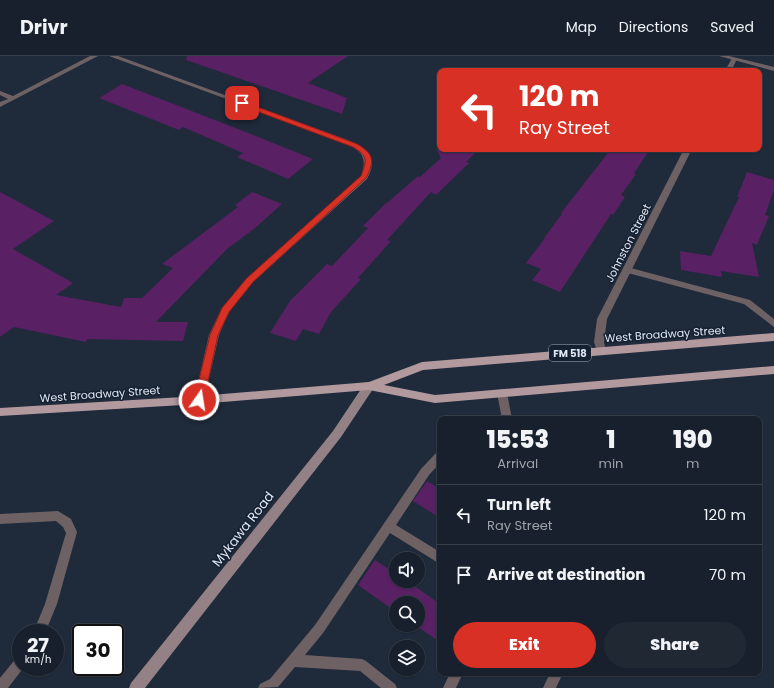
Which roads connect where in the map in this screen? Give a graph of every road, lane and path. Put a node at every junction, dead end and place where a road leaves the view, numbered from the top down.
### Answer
1 (95, 56) edge
2 (112, 56) edge
3 (722, 56) edge
4 (734, 59) junction
5 (730, 68) edge
6 (774, 69) edge
7 (0, 93) edge
8 (12, 98) junction
9 (0, 105) edge
10 (686, 152) edge
11 (627, 270) junction
12 (774, 324) edge
13 (774, 337) edge
14 (601, 351) junction
15 (774, 370) edge
16 (370, 386) junction
17 (502, 393) junction
18 (199, 400) junction
19 (0, 412) edge
20 (507, 416) edge
21 (437, 459) edge
22 (0, 519) edge
23 (388, 526) junction
24 (437, 556) edge
25 (43, 624) edge
26 (293, 661) junction
27 (12, 673) edge
28 (455, 676) edge
29 (555, 676) edge
30 (0, 688) edge
31 (136, 688) edge
32 (264, 688) edge
33 (391, 688) edge
34 (449, 688) edge
35 (549, 688) edge

1 - 8 street
2 - 18 street
3 - 4 street
4 - 5 street
4 - 6 street
7 - 8 street
8 - 9 street
10 - 11 street, Johnston Street
11 - 12 lane
11 - 14 street, Johnston Street
13 - 14 main road, West Broadway Street / FM 518
14 - 16 main road, West Broadway Street / FM 518
15 - 17 main road, West Broadway Street / FM 518
16 - 17 main road, West Broadway Street / FM 518
16 - 18 main road, West Broadway Street / FM 518
16 - 31 main road, Mykawa Road
17 - 20 lane
18 - 19 main road, West Broadway Street / FM 518
21 - 23 lane
22 - 25 lane
23 - 24 lane
23 - 26 lane
26 - 32 lane
26 - 33 lane
27 - 30 lane
28 - 34 lane
29 - 35 lane

